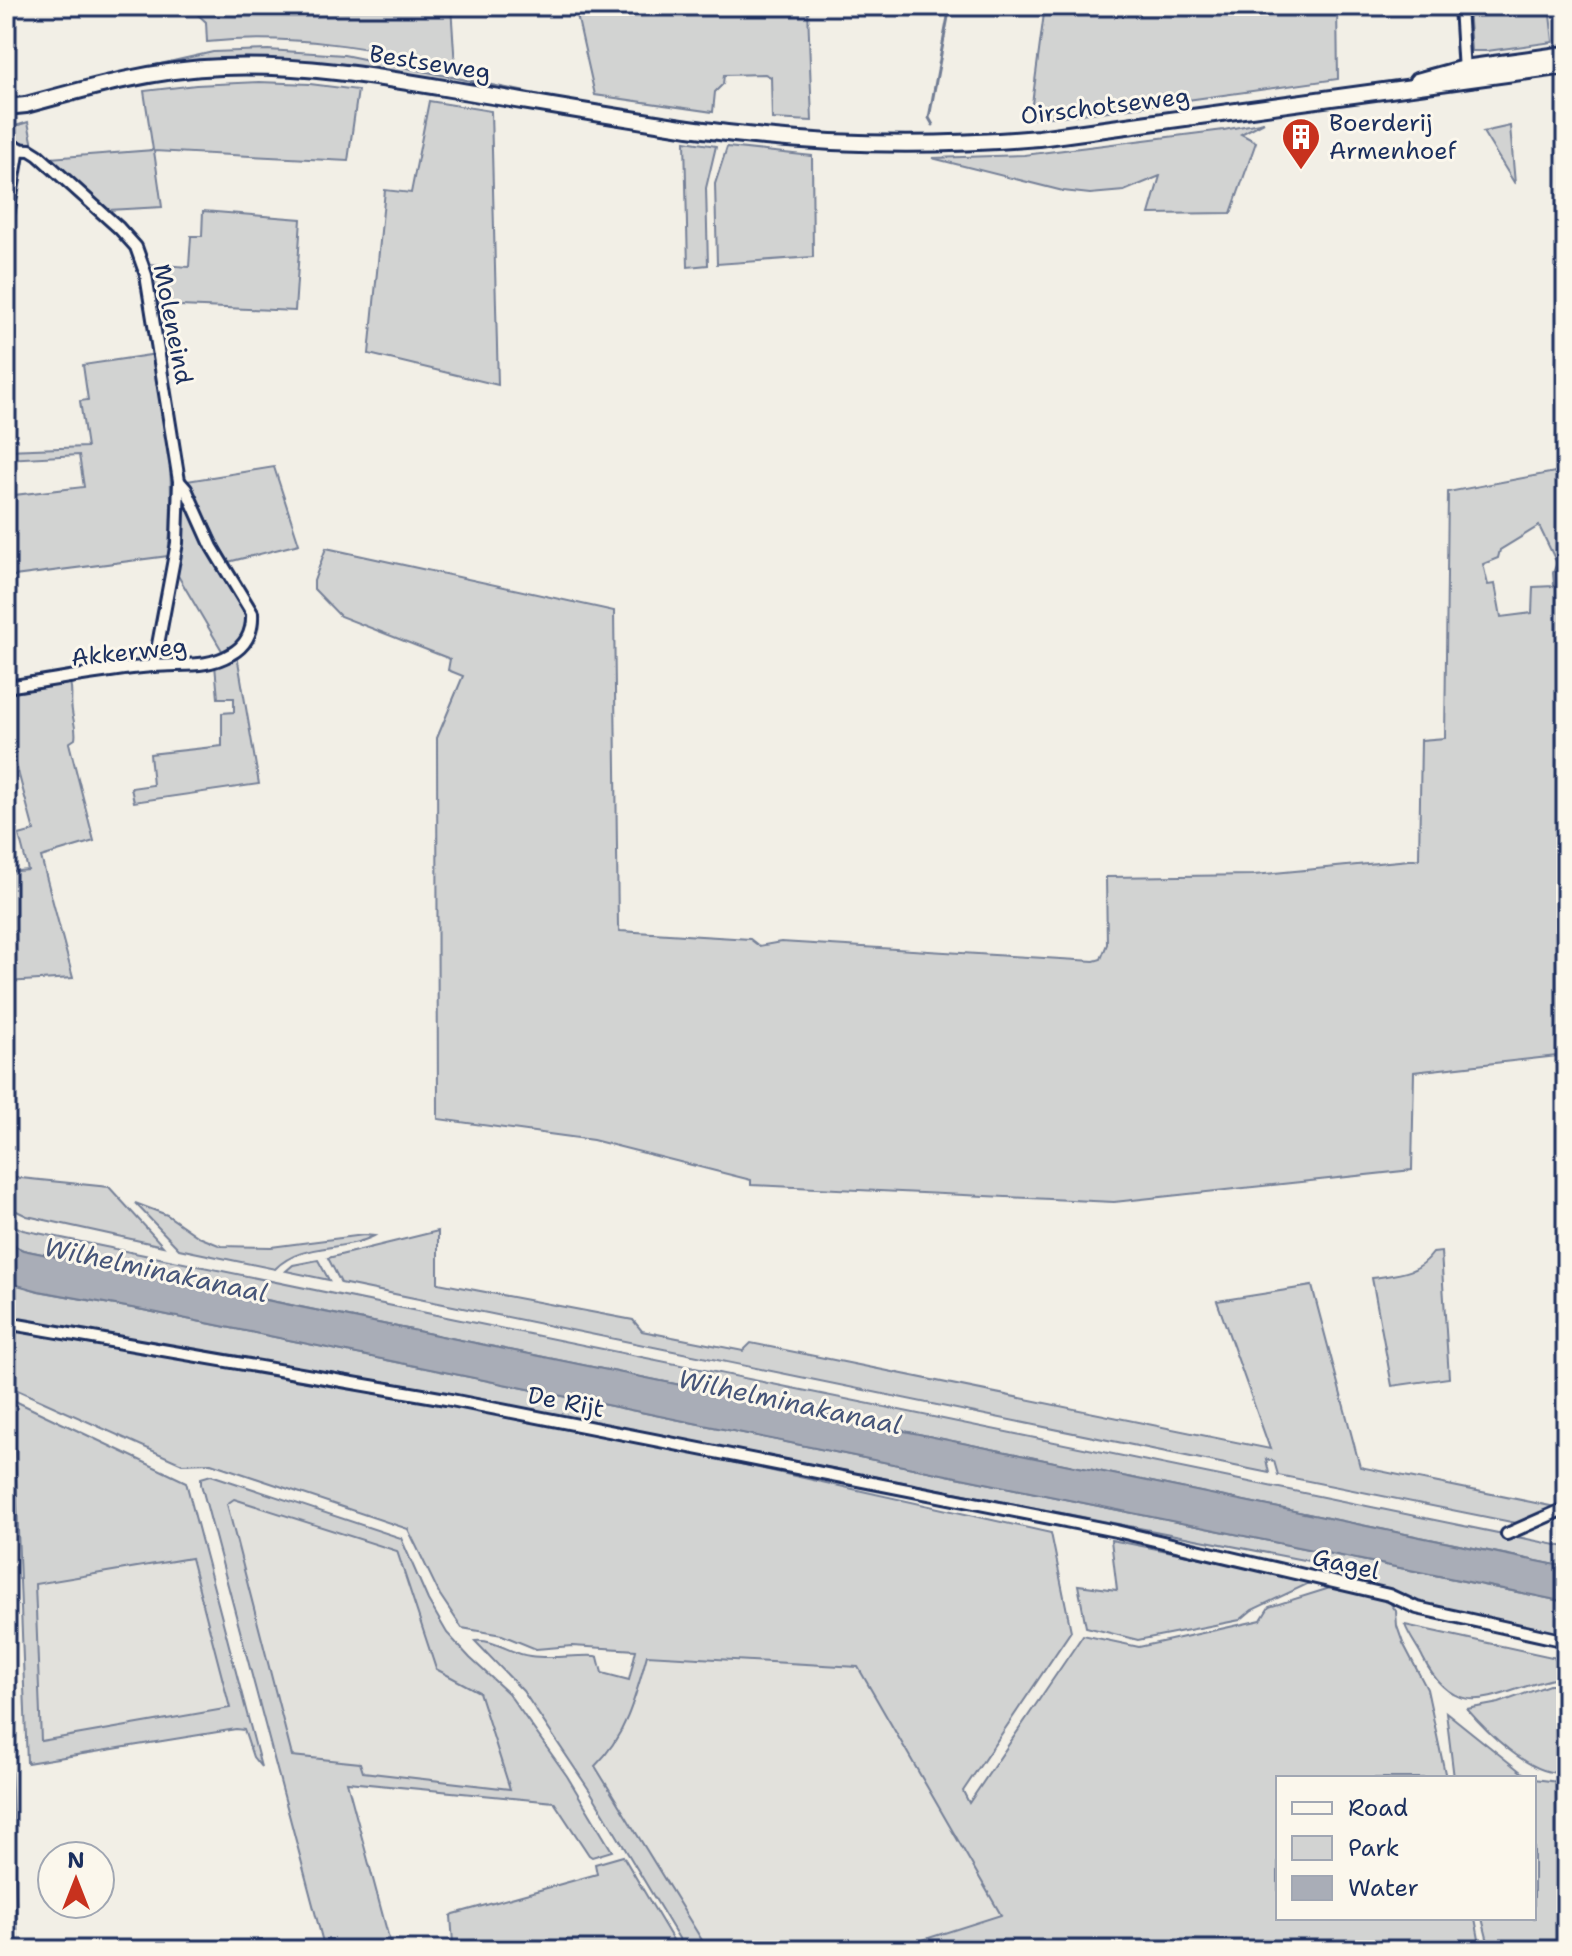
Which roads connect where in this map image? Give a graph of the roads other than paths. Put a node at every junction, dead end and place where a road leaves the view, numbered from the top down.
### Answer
1 (1460, 6) edge
2 (1566, 54) edge
3 (1566, 66) edge
4 (1465, 75) junction
5 (26, 105) junction
6 (6, 107) edge
7 (6, 115) edge
8 (828, 142) joint
9 (19, 148) junction
10 (6, 149) edge
11 (6, 227) edge
12 (179, 481) junction
13 (248, 638) joint
14 (154, 666) junction
15 (6, 687) edge
16 (6, 1323) edge
17 (1566, 1508) edge
18 (1116, 1531) joint
19 (1507, 1534) dead end
20 (1566, 1641) edge

1 - 4 street
2 - 4 main road, Oirschotseweg
3 - 4 main road, Oirschotseweg
4 - 8 main road, Oirschotseweg
5 - 6 main road, Bestseweg
5 - 7 main road, Bestseweg
5 - 8 main road, Bestseweg
9 - 10 street
9 - 11 street
9 - 12 street, Moleneind
12 - 13 street, Moleneind
12 - 14 street, Moleneind
13 - 14 street, Akkerweg
14 - 15 street, Akkerweg
16 - 18 street, De Rijt
17 - 19 street
18 - 20 street, Gagel

